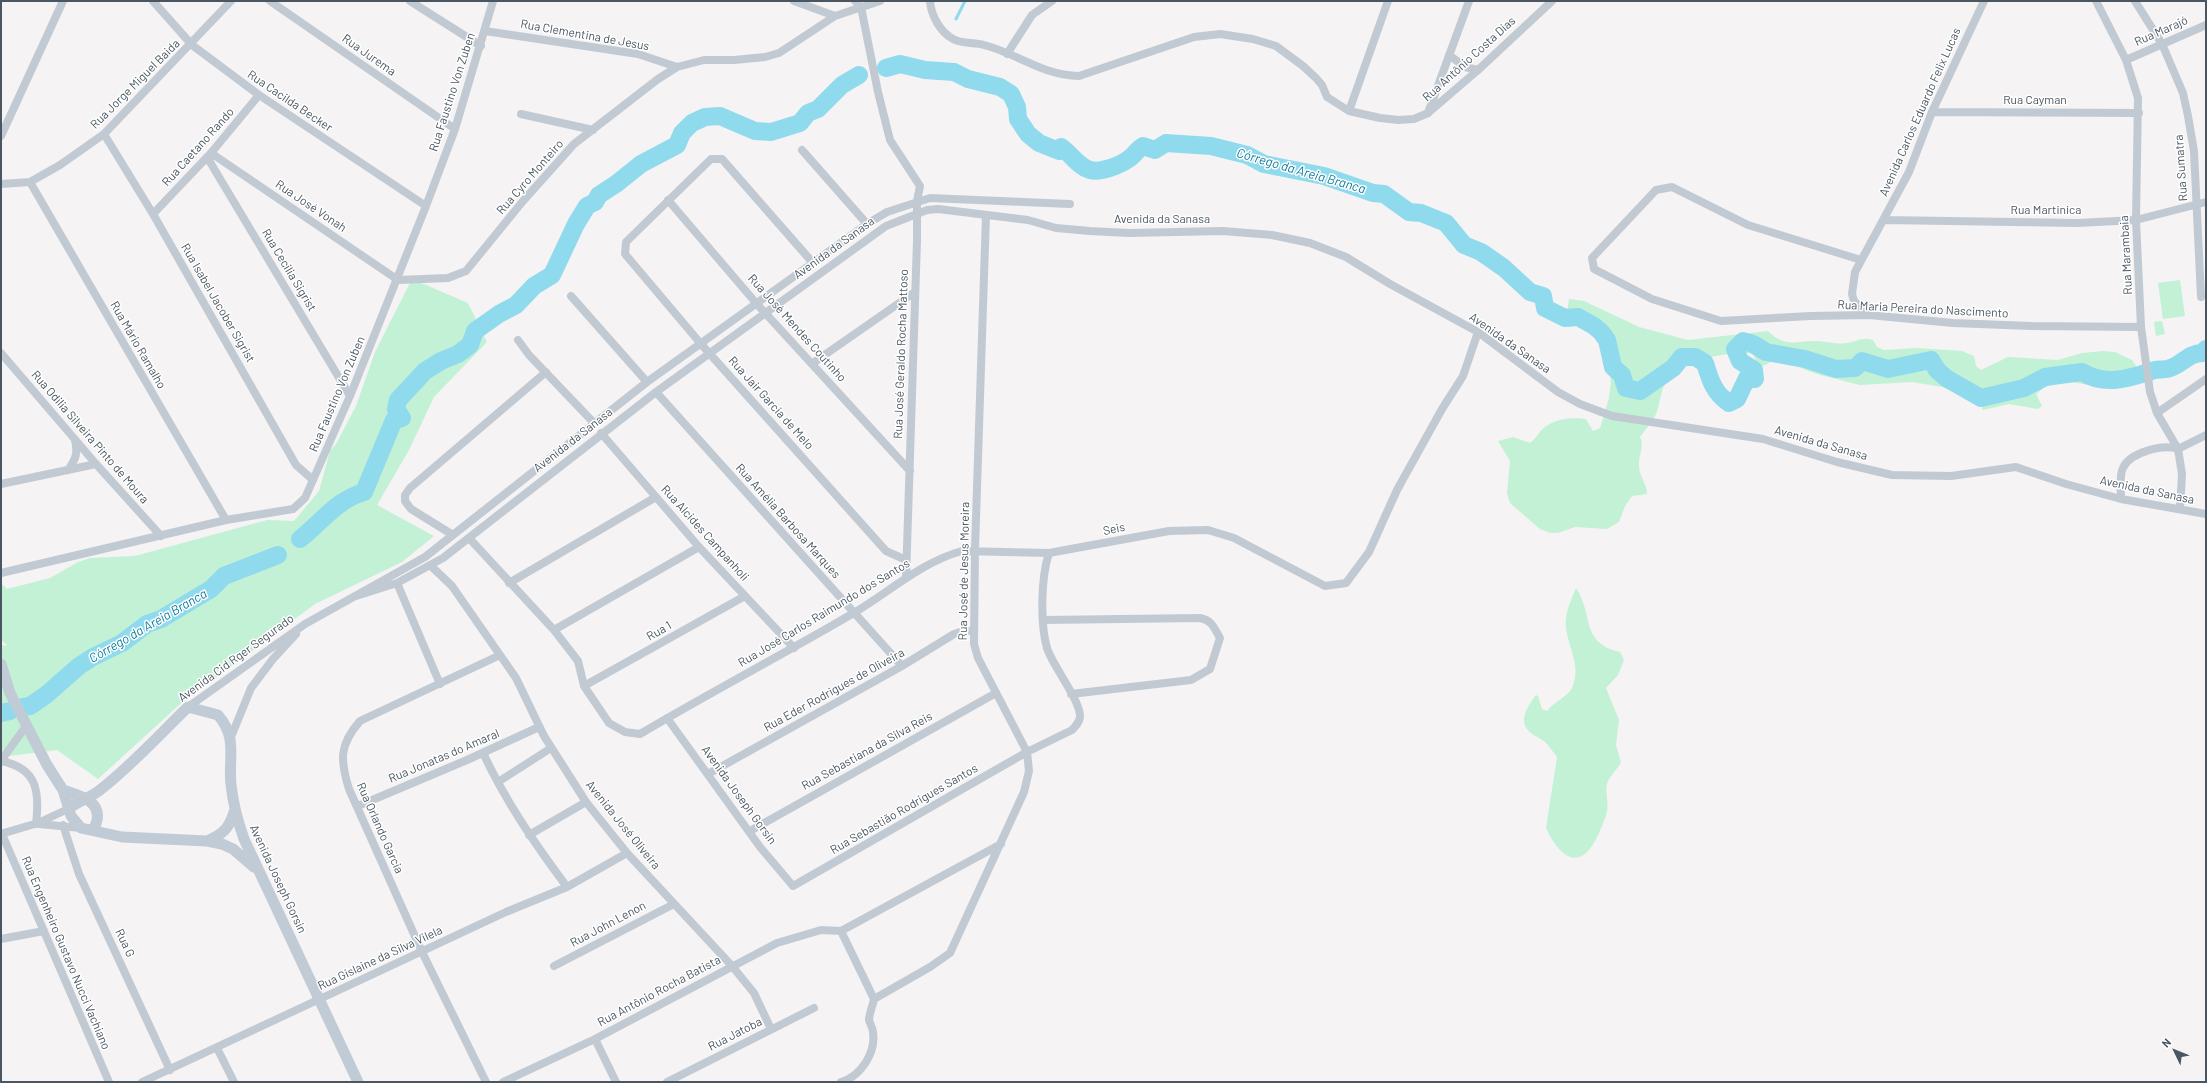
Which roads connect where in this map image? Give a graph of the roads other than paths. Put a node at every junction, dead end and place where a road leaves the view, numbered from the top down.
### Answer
1 (63, 1) edge
2 (153, 1) edge
3 (231, 1) edge
4 (270, 1) edge
5 (410, 1) edge
6 (494, 1) edge
7 (794, 1) edge
8 (880, 1) edge
9 (930, 1) edge
10 (1052, 1) edge
11 (1388, 1) edge
12 (1469, 1) edge
13 (1542, 1) edge
14 (1552, 1) edge
15 (1984, 1) edge
16 (2096, 1) edge
17 (2135, 1) edge
18 (858, 4) edge
19 (1537, 14) junction
20 (834, 16) junction
21 (2206, 25) edge
22 (485, 30) junction
23 (2162, 44) junction
24 (192, 45) junction
25 (481, 46) junction
26 (1007, 54) junction
27 (1450, 55) junction
28 (2126, 60) junction
29 (677, 67) junction
30 (1478, 70) junction
31 (259, 95) junction
32 (1349, 111) junction
33 (1932, 112) junction
34 (1428, 113) junction
35 (2139, 113) junction
36 (521, 114) dead end
37 (455, 129) junction
38 (593, 130) junction
39 (104, 134) junction
40 (1, 136) edge
41 (802, 150) dead end
42 (209, 155) junction
43 (30, 182) junction
44 (1, 184) edge
45 (668, 200) junction
46 (917, 201) junction
47 (2206, 202) edge
48 (1070, 204) dead end
49 (2196, 204) junction
50 (426, 206) junction
51 (153, 214) junction
52 (916, 215) junction
53 (986, 216) junction
54 (1884, 220) junction
55 (2136, 220) junction
56 (866, 224) junction
57 (1861, 260) junction
58 (813, 263) junction
59 (398, 280) junction
60 (915, 292) junction
61 (571, 296) dead end
62 (2202, 297) dead end
63 (756, 303) junction
64 (766, 313) junction
65 (1869, 315) junction
66 (2141, 327) junction
67 (1478, 332) junction
68 (518, 340) dead end
69 (701, 344) junction
70 (710, 352) junction
71 (1, 353) edge
72 (813, 363) junction
73 (546, 372) junction
74 (2206, 379) edge
75 (647, 382) junction
76 (656, 392) junction
77 (350, 396) junction
78 (2157, 413) junction
79 (594, 423) junction
80 (601, 433) junction
81 (2206, 435) edge
82 (74, 439) junction
83 (2178, 449) junction
84 (96, 464) junction
85 (68, 470) junction
86 (910, 471) junction
87 (313, 480) junction
88 (1, 484) edge
89 (656, 497) junction
90 (2121, 499) junction
91 (2180, 509) junction
92 (2206, 514) edge
93 (226, 520) junction
94 (453, 535) junction
95 (161, 536) junction
96 (468, 538) junction
97 (699, 547) junction
98 (975, 549) junction
99 (1049, 553) junction
100 (906, 560) junction
101 (431, 566) junction
102 (1, 573) edge
103 (906, 578) junction
104 (397, 583) junction
105 (509, 583) junction
106 (745, 596) junction
107 (353, 597) junction
108 (854, 613) junction
109 (1043, 620) junction
110 (305, 624) junction
111 (554, 630) junction
112 (973, 631) junction
113 (794, 648) junction
114 (498, 656) junction
115 (250, 663) junction
116 (1, 664) edge
117 (902, 666) junction
118 (260, 675) junction
119 (440, 684) junction
120 (584, 686) junction
121 (996, 692) junction
122 (1071, 694) junction
123 (188, 707) junction
124 (667, 718) junction
125 (24, 721) junction
126 (539, 727) junction
127 (231, 737) junction
128 (551, 748) junction
129 (1027, 752) junction
130 (483, 753) junction
131 (1, 761) edge
132 (708, 774) junction
133 (498, 782) junction
134 (63, 790) junction
135 (88, 799) junction
136 (586, 802) junction
137 (358, 806) junction
138 (236, 808) junction
139 (68, 809) junction
140 (37, 824) junction
141 (63, 825) junction
142 (86, 829) junction
143 (750, 831) junction
144 (1, 834) edge
145 (529, 836) junction
146 (207, 841) junction
147 (1001, 844) junction
148 (627, 853) junction
149 (262, 876) junction
150 (793, 886) joint
151 (567, 887) junction
152 (674, 904) junction
153 (44, 931) junction
154 (841, 931) junction
155 (1, 939) edge
156 (422, 952) junction
157 (554, 966) dead end
158 (732, 966) junction
159 (874, 998) junction
160 (319, 999) junction
161 (814, 1008) dead end
162 (771, 1029) junction
163 (595, 1039) junction
164 (217, 1048) junction
165 (170, 1070) junction
166 (109, 1082) edge
167 (142, 1082) edge
168 (234, 1082) edge
169 (358, 1082) edge
170 (486, 1082) edge
171 (503, 1082) edge
172 (616, 1082) edge
173 (667, 1082) edge
174 (841, 1082) edge

1 - 40 street
2 - 24 street, Rua Cacilda Becker
3 - 24 street, Rua Jorge Miguel Baida
4 - 37 street, Rua Jurema
5 - 25 street
6 - 22 street, Rua Faustino Von Zuben
7 - 20 street
8 - 18 street
9 - 26 street
10 - 26 street
11 - 32 street
12 - 27 street
13 - 19 street
14 - 19 street, Rua Antônio Costa Dias
15 - 33 street, Avenida Carlos Eduardo Felix Lucas
16 - 28 street, Rua Marambaia
17 - 23 street, Rua Sumatra
18 - 20 street
18 - 46 street, Rua José Geraldo Rocha Mattoso
19 - 30 street, Rua Antônio Costa Dias
20 - 29 street
21 - 23 street, Rua Marajó
22 - 25 street, Rua Faustino Von Zuben
22 - 29 street, Rua Clementina de Jesus
23 - 28 street, Rua Marajó
23 - 49 street, Rua Sumatra
24 - 31 street, Rua Cacilda Becker
24 - 39 street, Rua Jorge Miguel Baida
25 - 37 street, Rua Faustino Von Zuben
26 - 32 street
27 - 30 street
27 - 34 street
28 - 35 street, Rua Marambaia
29 - 38 street, Rua Cyro Monteiro
30 - 34 street, Rua Antônio Costa Dias
31 - 42 street, Rua Caetano Rando
31 - 50 street, Rua Cacilda Becker
32 - 34 street, Rua Antônio Costa Dias
33 - 35 street, Rua Cayman
33 - 54 street, Avenida Carlos Eduardo Felix Lucas
35 - 55 street, Rua Marambaia
36 - 38 street
37 - 50 street, Rua Faustino Von Zuben
38 - 59 street, Rua Cyro Monteiro
39 - 43 street, Rua Jorge Miguel Baida
39 - 51 street, Rua Isabel Jacober Sigrist
41 - 56 street
42 - 51 street, Rua Caetano Rando
42 - 59 street, Rua José Vonah
42 - 77 street, Rua Cecilia Sigrist
43 - 44 street, Rua Jorge Miguel Baida
43 - 93 street, Rua Mário Ramalho
45 - 58 street
45 - 63 street, Rua José Mendes Coutinho
45 - 69 street, Rua Jair Garcia de Melo
46 - 48 street, Avenida da Sanasa
46 - 52 street, Rua José Geraldo Rocha Mattoso
46 - 56 street, Avenida da Sanasa
47 - 49 street, Rua Martinica
49 - 55 street, Rua Martinica
49 - 62 street, Rua Sumatra
50 - 59 street, Rua Faustino Von Zuben
51 - 87 street, Rua Isabel Jacober Sigrist
52 - 53 street, Avenida da Sanasa
52 - 60 street, Rua José Geraldo Rocha Mattoso
52 - 64 street, Avenida da Sanasa
53 - 67 street, Avenida da Sanasa
53 - 98 street, Rua José de Jesus Moreira
54 - 55 street, Rua Martinica
54 - 57 street, Avenida Carlos Eduardo Felix Lucas
55 - 66 street, Rua Marambaia
56 - 58 street, Avenida da Sanasa
57 - 65 street, Avenida Carlos Eduardo Felix Lucas
57 - 65 street, Rua Maria Pereira do Nascimento
58 - 63 street, Avenida da Sanasa
59 - 77 street, Rua Faustino Von Zuben
60 - 72 street
60 - 86 street, Rua José Geraldo Rocha Mattoso
61 - 75 street
63 - 64 street, Rua José Mendes Coutinho
63 - 69 street, Avenida da Sanasa
64 - 70 street, Avenida da Sanasa
64 - 72 street, Rua José Mendes Coutinho
65 - 66 street, Rua Maria Pereira do Nascimento
66 - 78 street, Rua Marambaia
67 - 90 street, Avenida da Sanasa
67 - 99 street, Seis
68 - 73 street
69 - 70 street, Rua Jair Garcia de Melo
69 - 75 street, Avenida da Sanasa
70 - 76 street, Avenida da Sanasa
70 - 100 street, Rua Jair Garcia de Melo
71 - 82 street, Rua Odilia Silveira Pinto de Moura
72 - 86 street, Rua José Mendes Coutinho
73 - 79 street
73 - 94 street
74 - 78 street
75 - 79 street, Avenida da Sanasa
76 - 80 street, Avenida da Sanasa
76 - 108 street, Rua Amélia Barbosa Marques
77 - 87 street, Rua Faustino Von Zuben
78 - 83 street, Rua Marambaia
79 - 94 street, Avenida da Sanasa
80 - 89 street, Rua Alcides Campanholi
80 - 96 street, Avenida da Sanasa
81 - 83 street
82 - 84 street, Rua Odilia Silveira Pinto de Moura
82 - 85 street
83 - 90 street
83 - 91 street, Rua Marambaia
84 - 85 street
84 - 95 street, Rua Odilia Silveira Pinto de Moura
85 - 88 street
86 - 100 street, Rua José Geraldo Rocha Mattoso
87 - 93 street, Rua Faustino Von Zuben
89 - 97 street, Rua Alcides Campanholi
89 - 105 street
90 - 91 street, Avenida da Sanasa
91 - 92 street, Avenida da Sanasa
93 - 95 street, Rua Faustino Von Zuben
94 - 107 street, Avenida da Sanasa
95 - 102 street, Rua Faustino Von Zuben
96 - 101 street, Avenida da Sanasa
96 - 105 street
97 - 106 street, Rua Alcides Campanholi
97 - 111 street
98 - 99 street, Seis
98 - 103 street, Rua José Carlos Raimundo dos Santos
98 - 112 street, Rua José de Jesus Moreira
99 - 109 street, Rua Sebastião Rodrigues Santos
100 - 103 street, Rua José Geraldo Rocha Mattoso
101 - 104 street, Avenida da Sanasa
101 - 114 street, Avenida José Oliveira
103 - 108 street, Rua José Carlos Raimundo dos Santos
104 - 107 street, Avenida da Sanasa
104 - 119 street
105 - 111 street
106 - 113 street, Rua Alcides Campanholi
106 - 120 street, Rua 1
107 - 110 street, Avenida Cid Rger Segurado
108 - 113 street, Rua José Carlos Raimundo dos Santos
108 - 117 street, Rua Amélia Barbosa Marques
109 - 122 street, Rua Sebastião Rodrigues Santos
109 - 122 street
110 - 115 street, Avenida Cid Rger Segurado
110 - 118 street, Avenida Joseph Gorsin
111 - 120 street
112 - 117 street, Rua Eder Rodrigues de Oliveira
112 - 121 street, Rua José de Jesus Moreira
113 - 124 street, Rua José Carlos Raimundo dos Santos
114 - 119 street, Rua Orlando Garcia
114 - 126 street, Avenida José Oliveira
115 - 118 street
115 - 123 street, Avenida Cid Rger Segurado
116 - 125 street
117 - 132 street, Rua Eder Rodrigues de Oliveira
118 - 127 street, Avenida Joseph Gorsin
119 - 137 street, Rua Orlando Garcia
120 - 124 street, Rua José Carlos Raimundo dos Santos
121 - 129 street, Rua José de Jesus Moreira
121 - 143 street, Rua Sebastiana da Silva Reis
122 - 129 street, Rua Sebastião Rodrigues Santos
123 - 127 street
123 - 135 street, Avenida Cid Rger Segurado
124 - 132 street, Avenida Joseph Gorsin
125 - 131 street
125 - 134 street
126 - 128 street, Avenida José Oliveira
126 - 130 street, Rua Jonatas do Amaral
127 - 138 street, Avenida Joseph Gorsin
128 - 133 street
128 - 136 street, Avenida José Oliveira
129 - 147 street, Rua José de Jesus Moreira
129 - 150 street, Rua Sebastião Rodrigues Santos
130 - 133 street
130 - 137 street, Rua Jonatas do Amaral
131 - 140 street
132 - 143 street, Avenida Joseph Gorsin
133 - 145 street
134 - 135 street
134 - 139 street
135 - 139 street
135 - 142 street
136 - 145 street
136 - 148 street, Avenida José Oliveira
137 - 156 street, Rua Orlando Garcia
138 - 146 street
138 - 149 street, Avenida Joseph Gorsin
139 - 140 street
139 - 142 street
140 - 141 street
140 - 144 street
141 - 142 street
141 - 165 street, Rua G
142 - 146 street
143 - 150 street, Avenida Joseph Gorsin
144 - 153 street, Rua Engenheiro Gustavo Nucci Vachiano
145 - 151 street
146 - 149 street
147 - 154 street
147 - 159 street, Rua José de Jesus Moreira
148 - 151 street, Rua Gislaine da Silva Vilela
148 - 152 street, Avenida José Oliveira
149 - 160 street, Avenida Joseph Gorsin
151 - 156 street, Rua Gislaine da Silva Vilela
152 - 157 street, Rua John Lenon
152 - 158 street, Avenida José Oliveira
153 - 155 street
153 - 166 street, Rua Engenheiro Gustavo Nucci Vachiano
154 - 158 street, Rua Antônio Rocha Batista
154 - 159 street
156 - 160 street, Rua Gislaine da Silva Vilela
156 - 170 street, Rua Orlando Garcia
158 - 162 street, Avenida José Oliveira
158 - 163 street, Rua Antônio Rocha Batista
159 - 174 street
160 - 164 street, Rua Gislaine da Silva Vilela
160 - 169 street, Avenida Joseph Gorsin
161 - 162 street, Rua Jatoba
162 - 173 street, Rua Jatoba
163 - 171 street, Rua Antônio Rocha Batista
163 - 172 street
164 - 165 street, Rua Gislaine da Silva Vilela
164 - 168 street
165 - 167 street, Rua Gislaine da Silva Vilela

